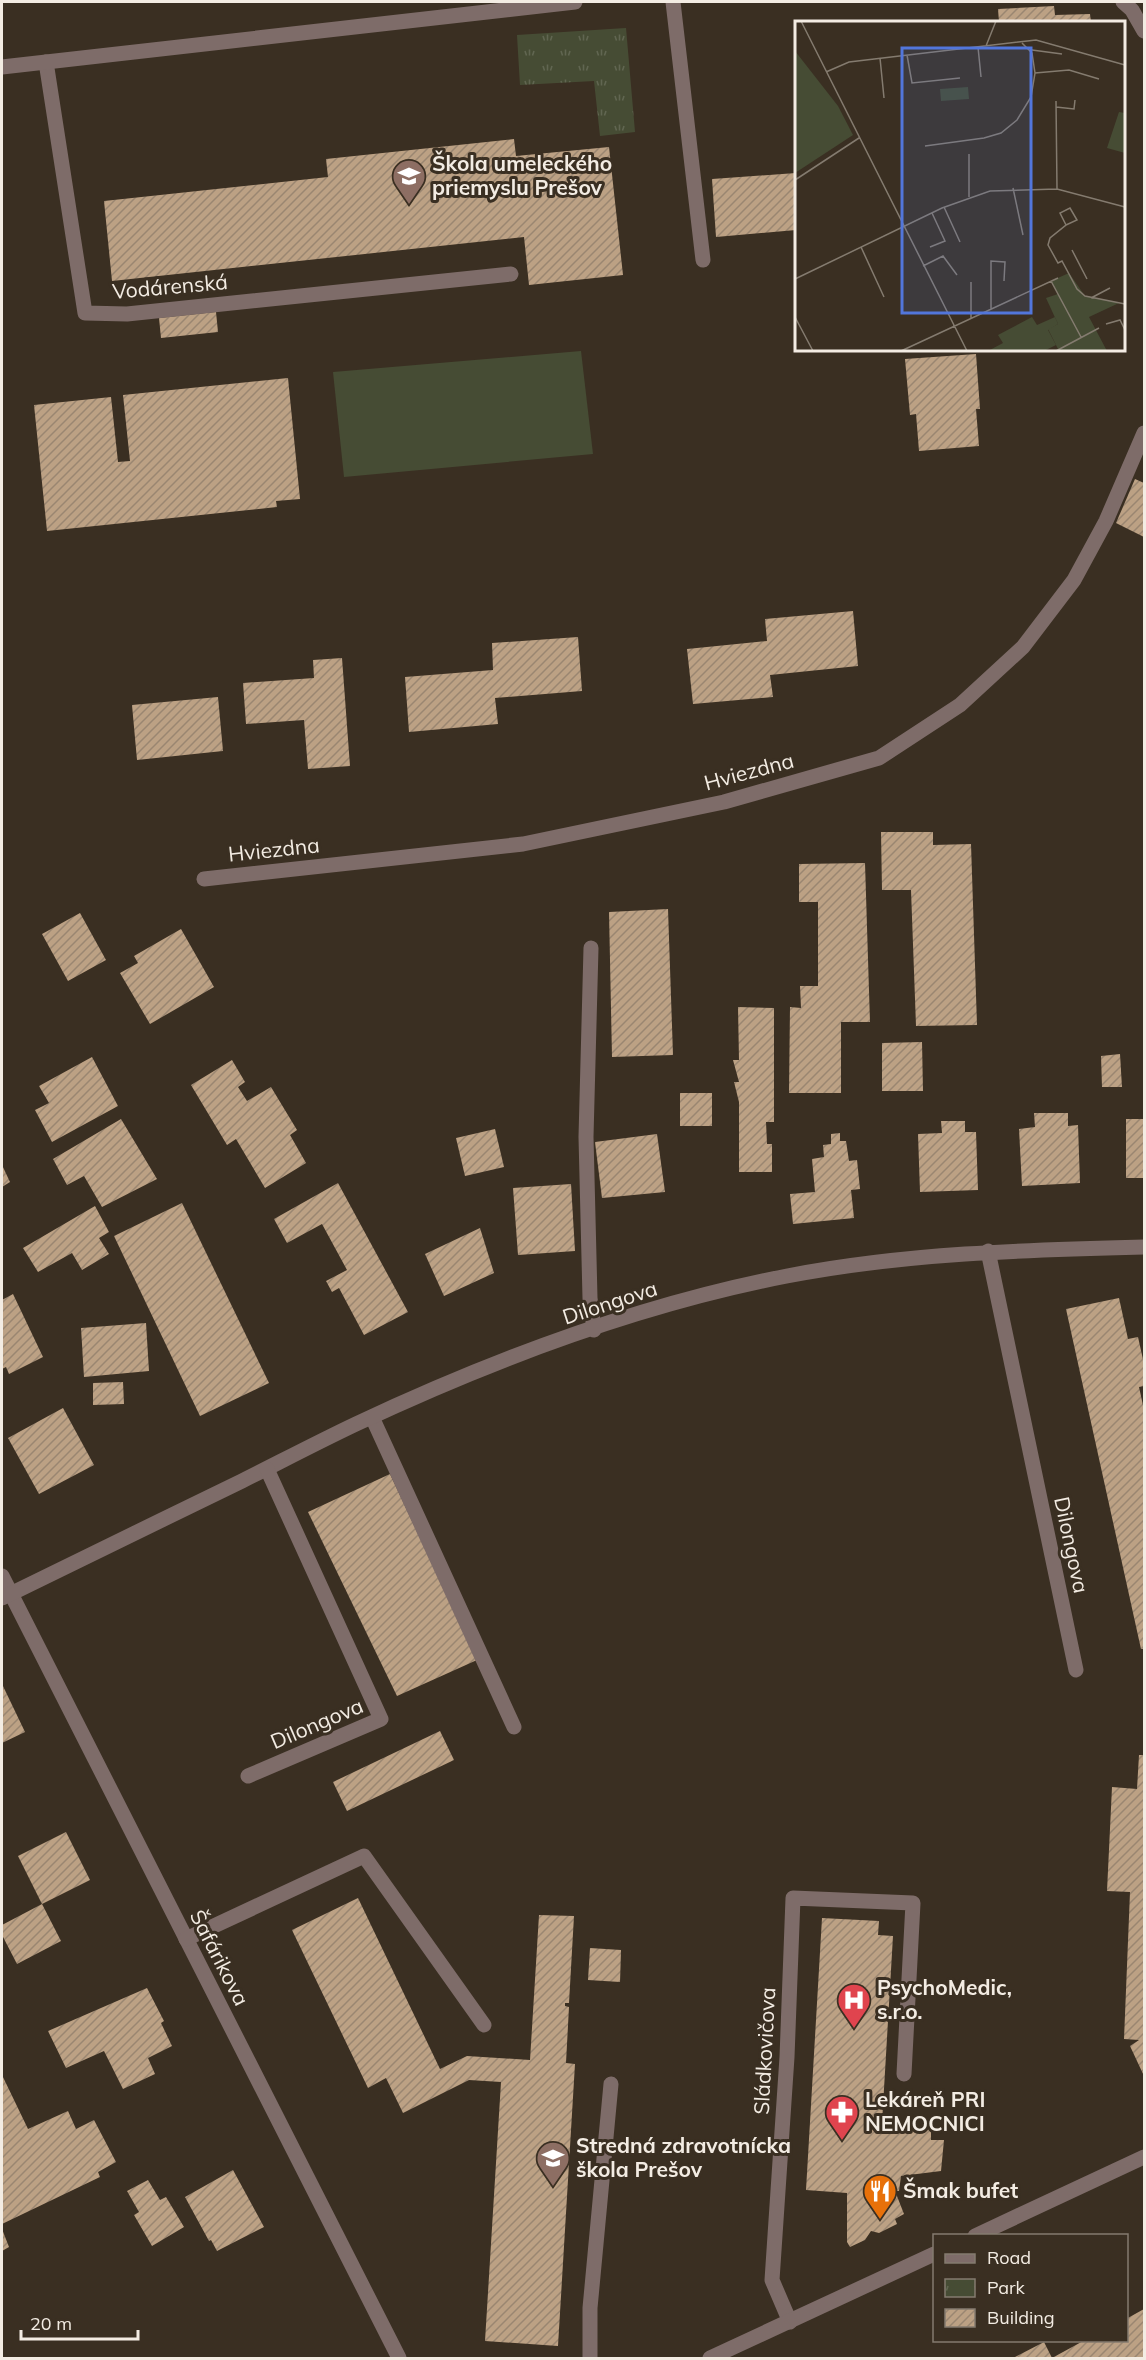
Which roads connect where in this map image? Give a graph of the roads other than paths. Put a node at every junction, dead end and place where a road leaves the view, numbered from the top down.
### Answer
1 (575, 2) edge
2 (673, 2) edge
3 (1123, 2) edge
4 (1144, 31) edge
5 (46, 62) junction
6 (2, 67) edge
7 (703, 260) dead end
8 (510, 274) dead end
9 (1144, 433) edge
10 (204, 879) dead end
11 (591, 948) dead end
12 (1144, 1247) edge
13 (988, 1251) junction
14 (594, 1330) junction
15 (372, 1417) junction
16 (267, 1469) junction
17 (2, 1576) edge
18 (6, 1596) edge
19 (1076, 1670) dead end
20 (514, 1726) dead end
21 (249, 1776) dead end
22 (186, 1939) junction
23 (484, 2025) dead end
24 (904, 2074) dead end
25 (611, 2084) dead end
26 (1144, 2157) edge
27 (977, 2234) edge
28 (933, 2254) edge
29 (790, 2322) junction
30 (399, 2358) edge
31 (590, 2358) edge
32 (710, 2358) edge

1 - 5 street
2 - 7 street
3 - 4 street
5 - 6 street
5 - 8 street, Vodárenská
9 - 10 street, Hviezdna
11 - 14 street
12 - 13 street, Dilongova
13 - 14 street, Dilongova
13 - 19 street, Dilongova
14 - 15 street, Dilongova
15 - 16 street, Dilongova
15 - 20 street
16 - 18 street, Dilongova
16 - 21 street, Dilongova
17 - 18 street, Šafárikova
18 - 22 street, Šafárikova
22 - 23 street
22 - 30 street, Šafárikova
24 - 29 street, Sládkovičova
25 - 31 street
26 - 27 street
28 - 29 street
29 - 32 street

